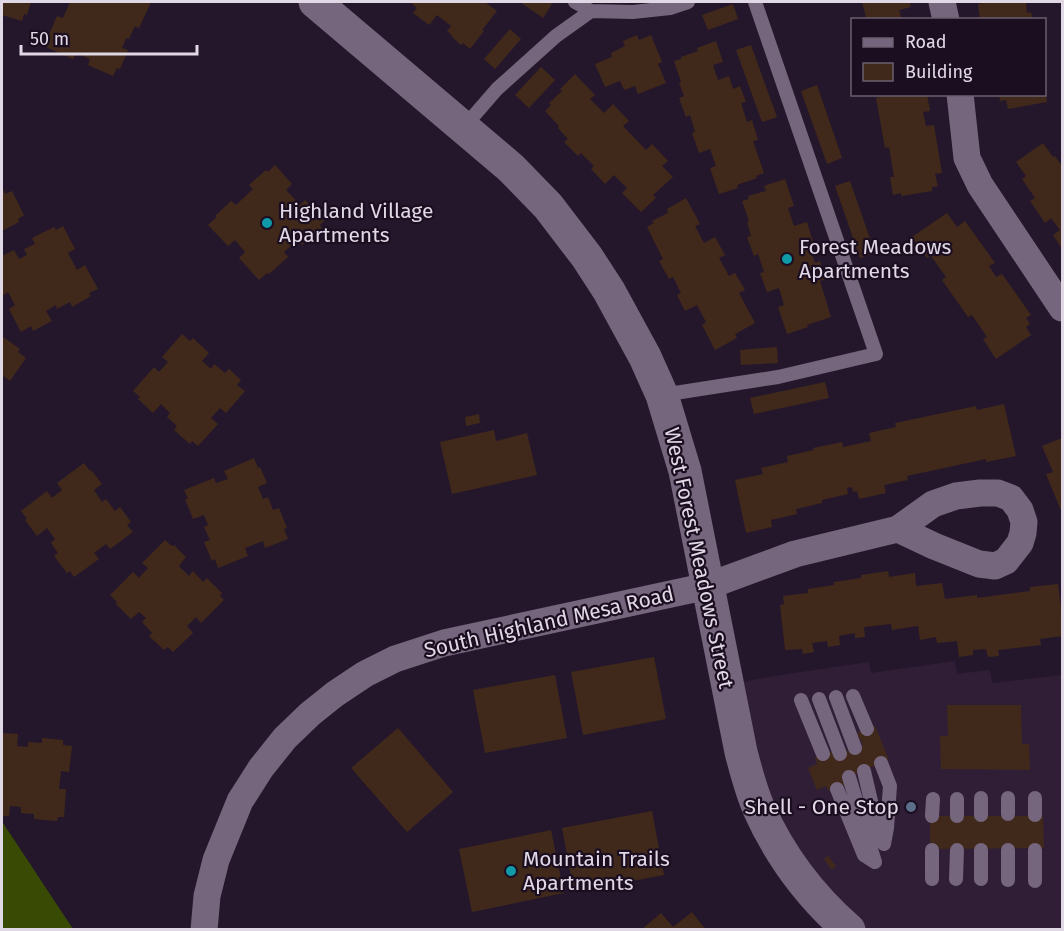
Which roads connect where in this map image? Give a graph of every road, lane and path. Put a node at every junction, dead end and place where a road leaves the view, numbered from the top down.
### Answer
1 (315, 2) edge
2 (575, 2) edge
3 (688, 2) edge
4 (755, 2) edge
5 (942, 2) edge
6 (591, 11) junction
7 (946, 18) edge
8 (960, 96) edge
9 (464, 127) junction
10 (1062, 308) edge
11 (662, 395) junction
12 (898, 529) dead end
13 (708, 586) junction
14 (853, 696) dead end
15 (836, 697) dead end
16 (819, 699) dead end
17 (801, 700) dead end
18 (867, 729) dead end
19 (855, 748) dead end
20 (823, 754) dead end
21 (840, 754) dead end
22 (881, 763) dead end
23 (864, 771) dead end
24 (849, 777) dead end
25 (837, 789) dead end
26 (981, 798) dead end
27 (1008, 798) dead end
28 (1035, 798) dead end
29 (933, 799) dead end
30 (957, 799) dead end
31 (1008, 814) dead end
32 (981, 815) dead end
33 (1035, 815) dead end
34 (932, 816) dead end
35 (957, 816) dead end
36 (932, 850) dead end
37 (957, 850) dead end
38 (981, 850) dead end
39 (1008, 850) dead end
40 (1035, 850) dead end
41 (932, 879) dead end
42 (956, 879) dead end
43 (981, 879) dead end
44 (1008, 880) dead end
45 (1035, 881) dead end
46 (204, 930) edge
47 (849, 930) edge

1 - 9 street, West Forest Meadows Street
2 - 6 lane
3 - 6 lane
4 - 11 lane
5 - 7 street
6 - 9 lane
8 - 10 street
9 - 11 street, West Forest Meadows Street
11 - 13 street, West Forest Meadows Street
12 - 13 street, South Highland Mesa Road
13 - 46 street, South Highland Mesa Road
13 - 47 street, West Forest Meadows Street
14 - 18 lane
15 - 19 lane
16 - 21 lane
17 - 20 lane
22 - 23 lane
24 - 25 lane
26 - 32 lane
27 - 31 lane
28 - 33 lane
29 - 34 lane
30 - 35 lane
36 - 41 lane
37 - 42 lane
38 - 43 lane
39 - 44 lane
40 - 45 lane

